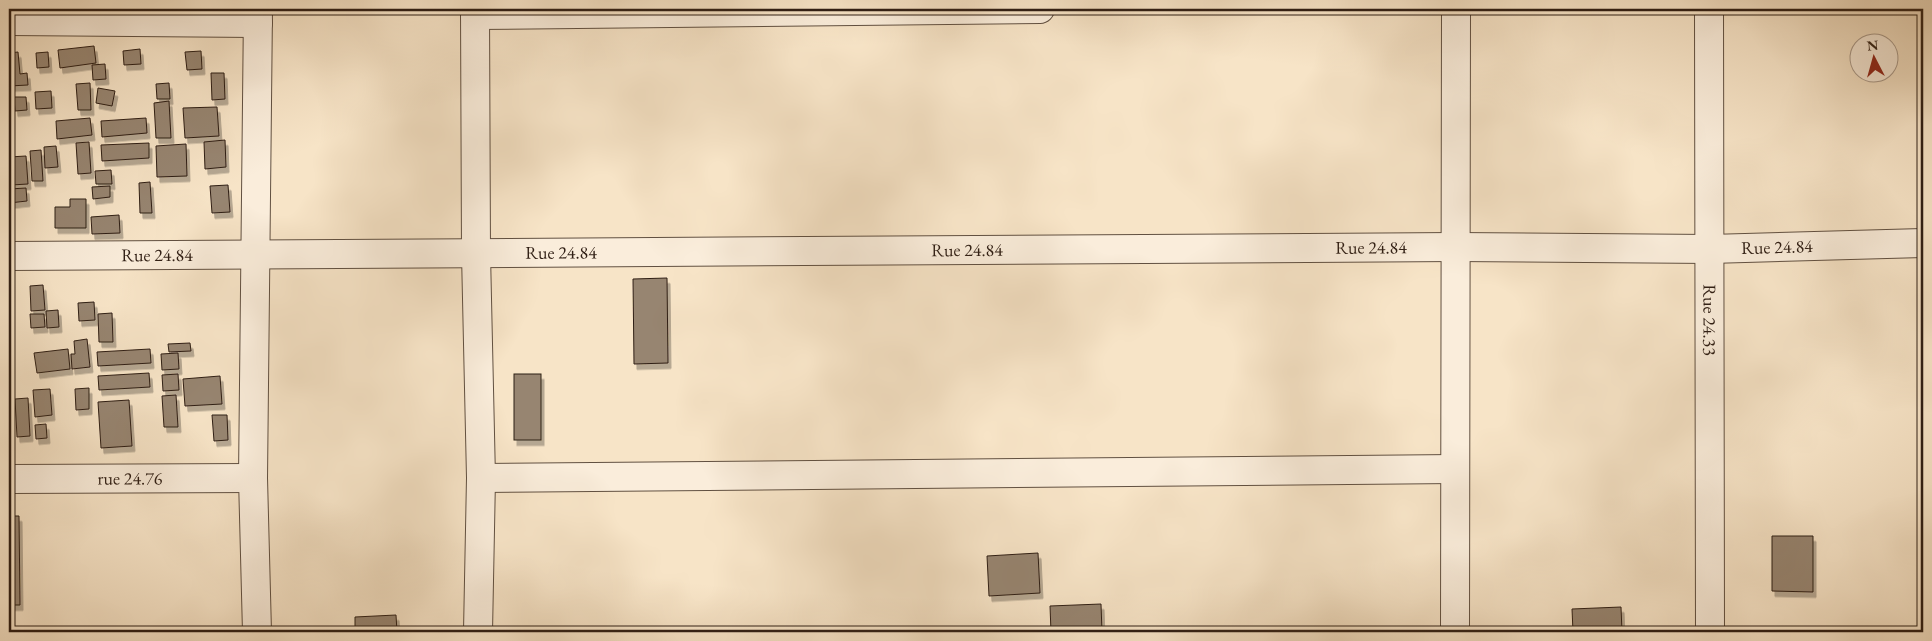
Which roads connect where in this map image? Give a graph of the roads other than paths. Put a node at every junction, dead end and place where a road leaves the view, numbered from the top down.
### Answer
1 (1040, 9) edge
2 (1456, 9) edge
3 (1709, 9) edge
4 (475, 12) edge
5 (258, 16) edge
6 (9, 21) edge
7 (1923, 243) edge
8 (1456, 247) junction
9 (1710, 249) junction
10 (476, 254) junction
11 (9, 256) edge
12 (254, 256) junction
13 (1455, 469) junction
14 (253, 478) junction
15 (481, 478) junction
16 (9, 479) edge
17 (257, 632) edge
18 (478, 632) edge
19 (1455, 632) edge
20 (1710, 632) edge

1 - 4 street
2 - 8 street
3 - 9 street, Rue 24.33
4 - 10 street
5 - 6 street
5 - 12 street
7 - 9 street, Rue 24.84
8 - 9 street, Rue 24.84
8 - 10 street, Rue 24.84
8 - 13 street
9 - 20 street, Rue 24.33
10 - 12 street, Rue 24.84
10 - 15 street
11 - 12 street, Rue 24.84
12 - 14 street
13 - 15 street
13 - 19 street
14 - 16 street, rue 24.76
14 - 17 street
15 - 18 street

